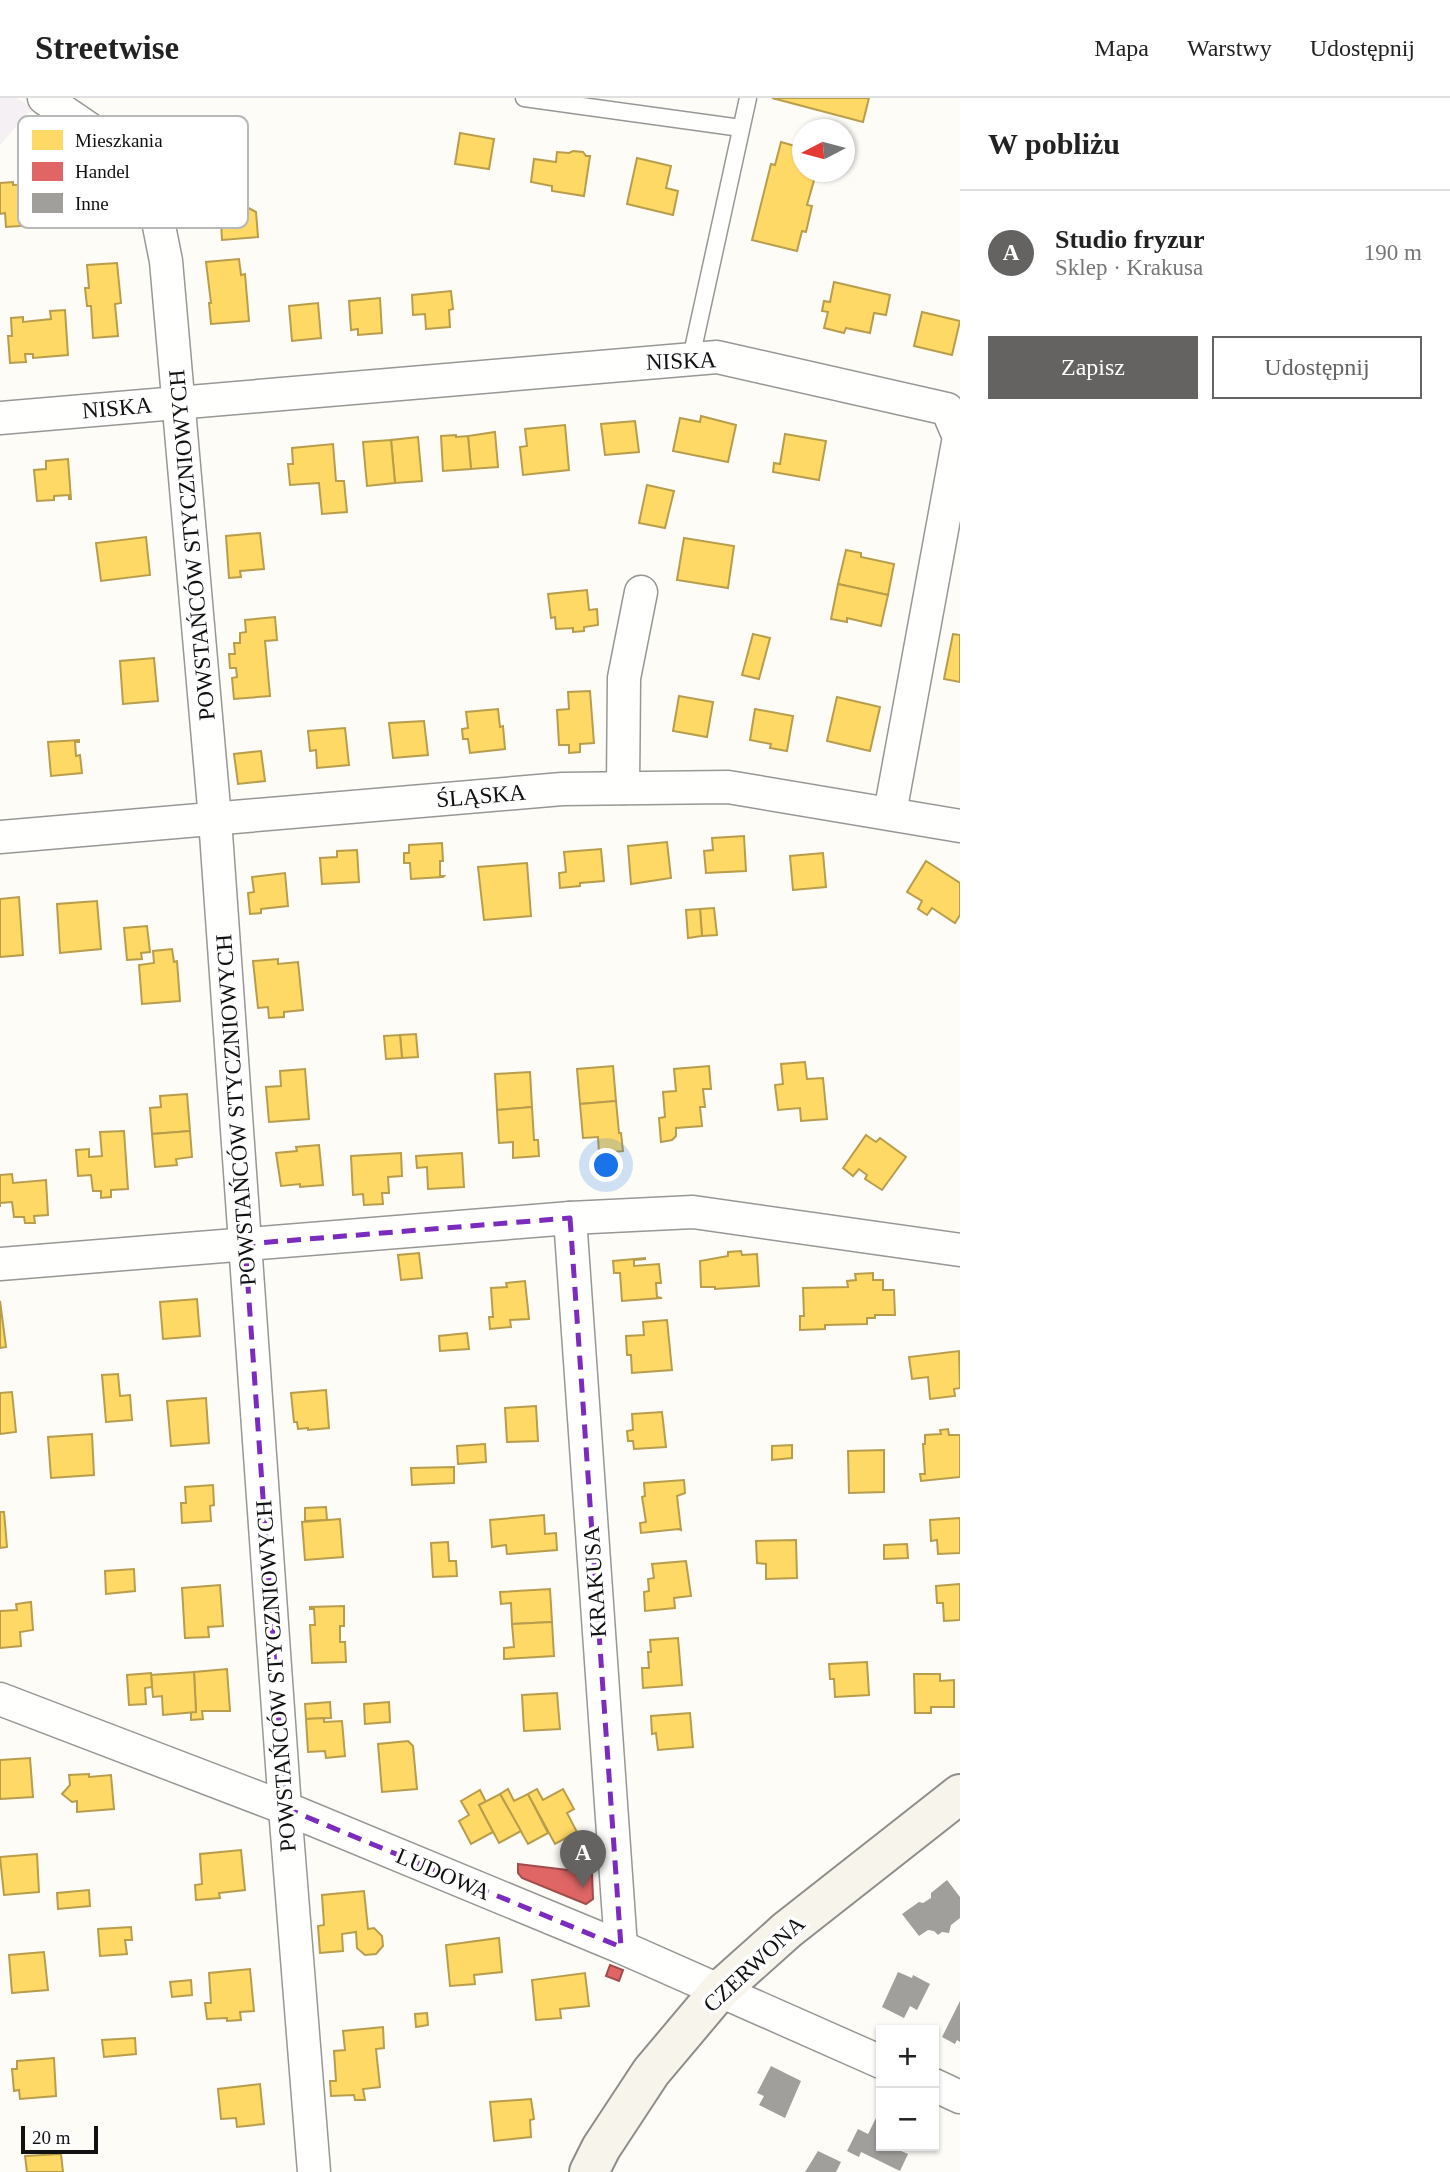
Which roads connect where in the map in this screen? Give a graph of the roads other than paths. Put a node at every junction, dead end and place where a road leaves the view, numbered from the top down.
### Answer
1 (44, 98) edge
2 (524, 98) edge
3 (748, 98) edge
4 (70, 116) edge
5 (741, 128) junction
6 (159, 228) edge
7 (691, 358) junction
8 (179, 402) junction
9 (0, 418) edge
10 (641, 592) dead end
11 (623, 788) junction
12 (890, 813) junction
13 (215, 819) junction
14 (960, 826) edge
15 (0, 837) edge
16 (570, 1217) junction
17 (245, 1244) junction
18 (960, 1250) edge
19 (0, 1264) edge
20 (0, 1699) edge
21 (960, 1794) edge
22 (285, 1808) junction
23 (621, 1947) junction
24 (720, 1990) junction
25 (876, 2060) edge
26 (939, 2087) edge
27 (960, 2097) edge
28 (314, 2172) edge
29 (589, 2172) edge

1 - 4 street, POWSTAŃCÓW STYCZNIOWYCH
2 - 5 lane
3 - 5 lane
5 - 7 lane
6 - 8 street, POWSTAŃCÓW STYCZNIOWYCH
7 - 8 street, NISKA
7 - 12 street, NISKA
8 - 9 street, NISKA
8 - 13 street, POWSTAŃCÓW STYCZNIOWYCH
10 - 11 street
11 - 12 street, ŚLĄSKA
11 - 13 street, ŚLĄSKA
12 - 14 street, ŚLĄSKA
13 - 15 street, ŚLĄSKA
13 - 17 street, POWSTAŃCÓW STYCZNIOWYCH
16 - 17 street
16 - 18 street
16 - 23 street, KRAKUSA
17 - 19 street
17 - 22 street, POWSTAŃCÓW STYCZNIOWYCH
20 - 22 street, LUDOWA
21 - 24 main road, CZERWONA
22 - 23 street, LUDOWA
22 - 28 street, POWSTAŃCÓW STYCZNIOWYCH
23 - 24 street, LUDOWA
24 - 25 street, LUDOWA
24 - 29 main road, CZERWONA
26 - 27 street

